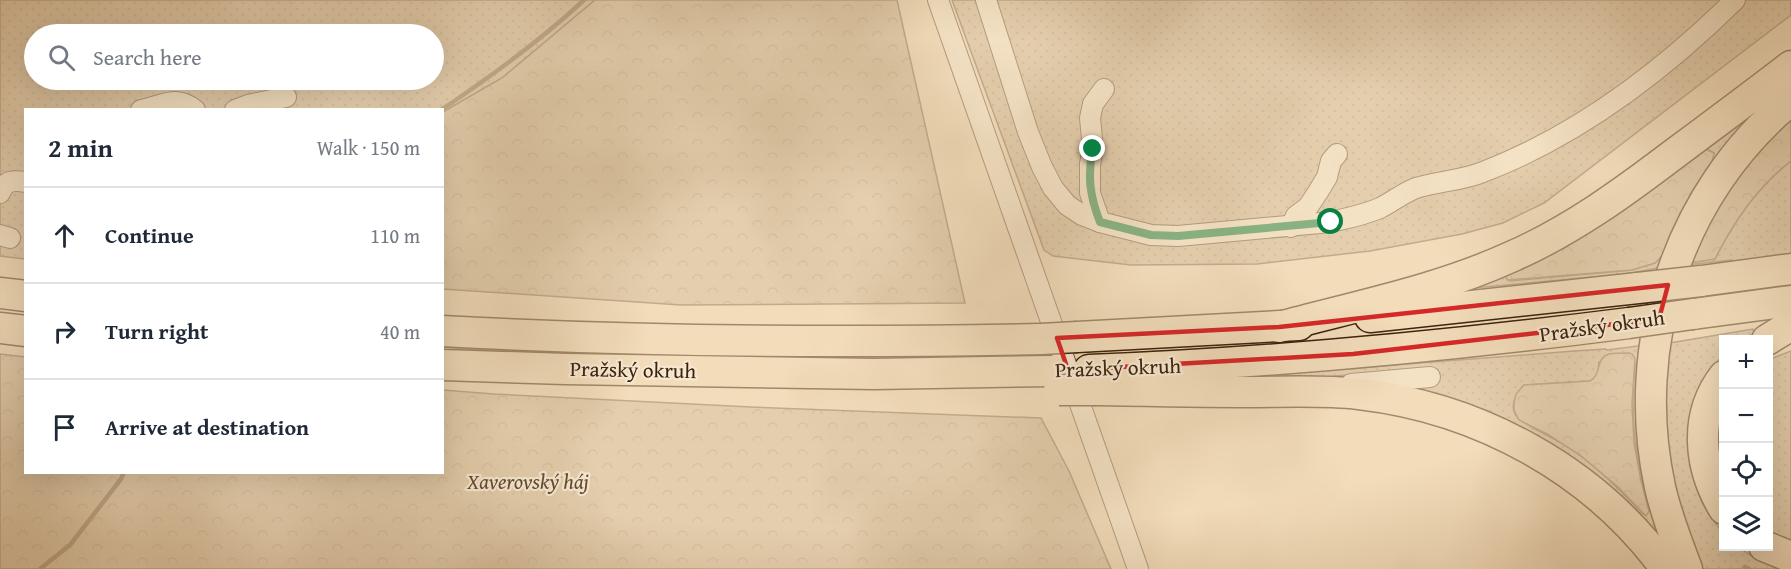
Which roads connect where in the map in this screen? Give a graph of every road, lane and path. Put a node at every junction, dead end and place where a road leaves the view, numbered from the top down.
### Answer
1 (938, 0) edge
2 (986, 0) edge
3 (1735, 0) edge
4 (1791, 66) edge
5 (1104, 90) dead end
6 (286, 97) dead end
7 (1791, 100) edge
8 (149, 108) edge
9 (192, 108) edge
10 (240, 108) edge
11 (1336, 154) dead end
12 (24, 182) edge
13 (0, 193) edge
14 (1100, 222) junction
15 (1291, 227) junction
16 (1791, 270) edge
17 (0, 293) edge
18 (24, 296) edge
19 (1791, 302) edge
20 (1791, 325) edge
21 (1279, 327) junction
22 (0, 328) edge
23 (24, 331) edge
24 (444, 331) edge
25 (1773, 336) edge
26 (1791, 341) edge
27 (1773, 345) edge
28 (444, 365) edge
29 (1431, 377) dead end
30 (1092, 380) junction
31 (1719, 385) edge
32 (1719, 502) edge
33 (1773, 550) edge
34 (1791, 557) edge
35 (1137, 569) edge
36 (1666, 569) edge
37 (1687, 569) edge

1 - 35 street
2 - 14 street
3 - 15 street
4 - 21 highway
5 - 14 street
6 - 10 street
7 - 37 highway
8 - 9 street
11 - 15 street
12 - 13 street
14 - 15 street
16 - 21 highway, Pražský okruh, bridge
17 - 18 highway
19 - 30 highway, Pražský okruh, bridge
20 - 25 highway
21 - 24 highway, Pražský okruh, bridge
22 - 23 highway
26 - 27 street
28 - 30 highway, Pražský okruh
29 - 30 street
30 - 36 highway
31 - 32 highway
33 - 34 highway

